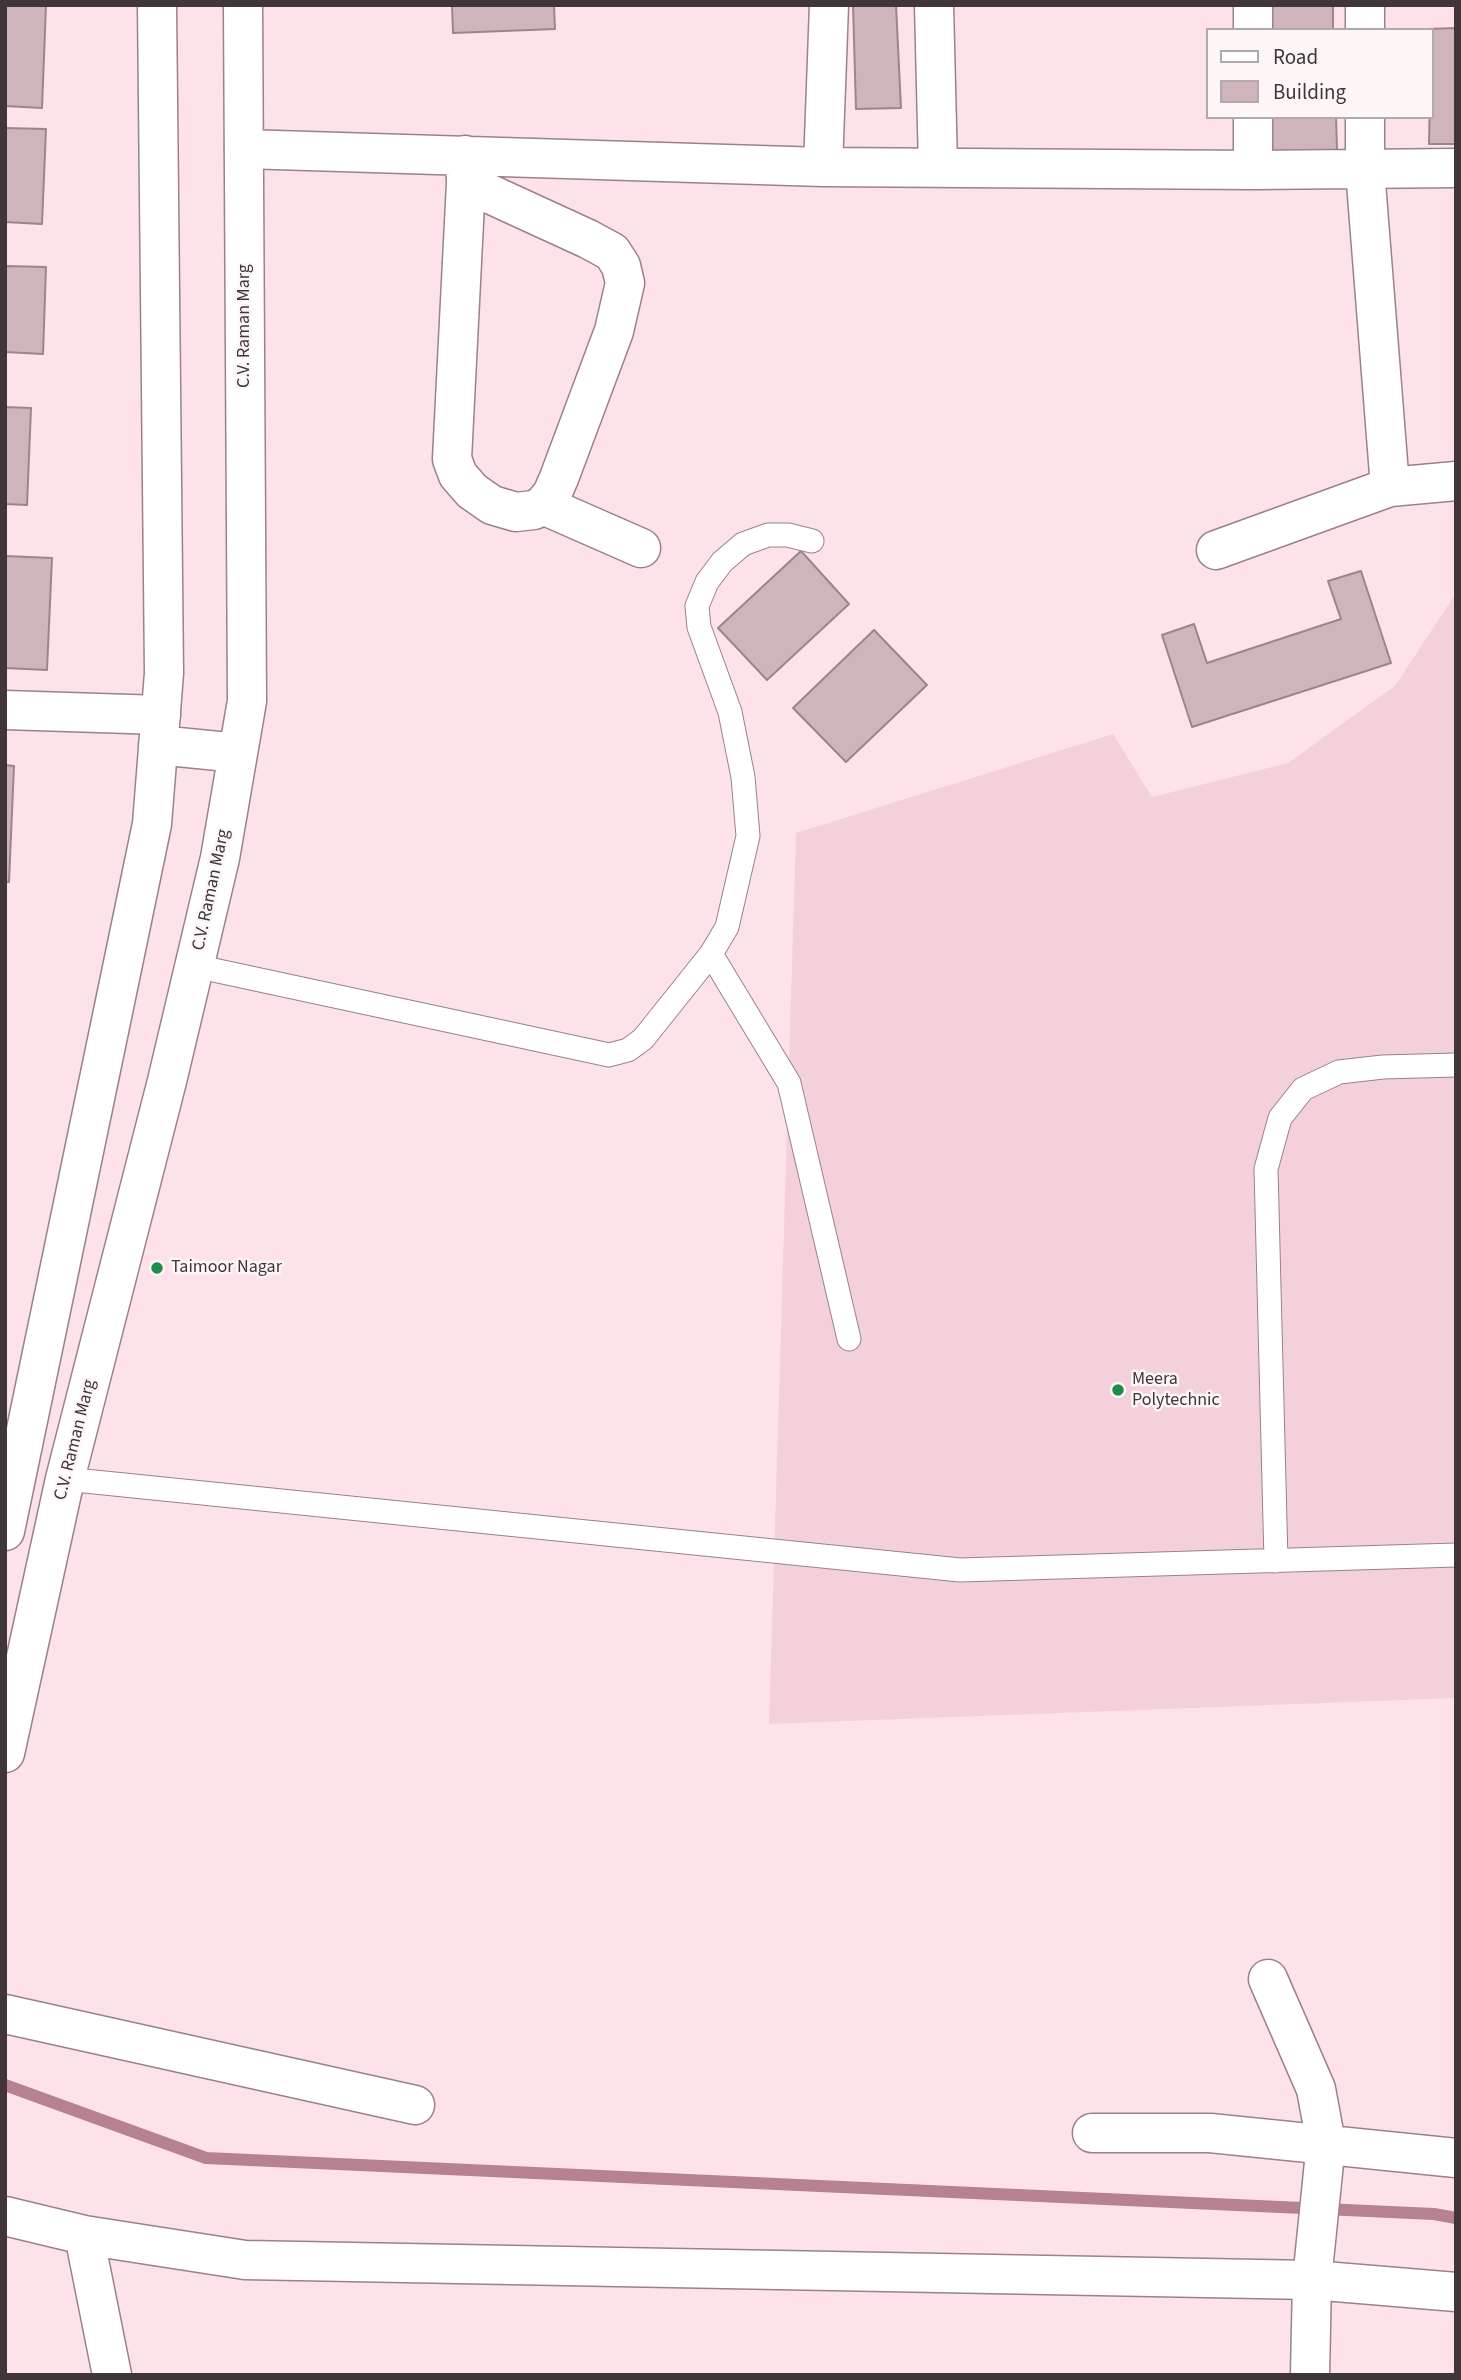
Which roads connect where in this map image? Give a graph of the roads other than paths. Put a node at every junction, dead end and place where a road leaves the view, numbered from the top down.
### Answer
1 (157, 5) edge
2 (243, 5) edge
3 (829, 5) edge
4 (934, 5) edge
5 (1253, 5) edge
6 (1365, 5) edge
7 (1253, 28) edge
8 (1365, 28) edge
9 (1253, 119) edge
10 (1365, 119) edge
11 (244, 149) junction
12 (822, 167) junction
13 (938, 167) junction
14 (1456, 168) edge
15 (466, 169) junction
16 (1253, 170) junction
17 (1365, 170) junction
18 (1456, 481) edge
19 (1390, 487) junction
20 (543, 505) junction
21 (812, 541) dead end
22 (641, 548) dead end
23 (1216, 550) dead end
24 (5, 710) edge
25 (159, 730) junction
26 (238, 753) junction
27 (711, 954) junction
28 (195, 966) junction
29 (1456, 1065) edge
30 (849, 1339) dead end
31 (65, 1479) junction
32 (5, 1531) edge
33 (1456, 1555) edge
34 (1276, 1561) junction
35 (5, 1753) edge
36 (1268, 1979) dead end
37 (5, 2014) edge
38 (415, 2105) dead end
39 (1092, 2133) dead end
40 (1326, 2143) junction
41 (1456, 2158) edge
42 (5, 2216) edge
43 (84, 2235) junction
44 (1312, 2280) junction
45 (1456, 2292) edge
46 (112, 2375) edge
47 (1310, 2375) edge

1 - 25 street
2 - 11 street, C.V. Raman Marg
3 - 12 street
4 - 13 street
5 - 7 street
6 - 8 street
9 - 16 street
10 - 17 street
11 - 15 street
11 - 26 street, C.V. Raman Marg
12 - 13 street
12 - 15 street
13 - 16 street
14 - 17 street
15 - 20 street
15 - 20 street
16 - 17 street
17 - 19 street
18 - 19 street
19 - 23 street
20 - 22 street
21 - 27 lane
24 - 25 street
25 - 26 street
25 - 32 street
26 - 28 street, C.V. Raman Marg
27 - 28 lane
27 - 30 lane
28 - 31 street, C.V. Raman Marg
29 - 34 lane
31 - 34 lane
31 - 35 street, C.V. Raman Marg
33 - 34 lane
36 - 40 street
37 - 38 street
39 - 40 street
40 - 41 street
40 - 44 street
42 - 43 street
43 - 44 street
43 - 46 street
44 - 45 street
44 - 47 street

